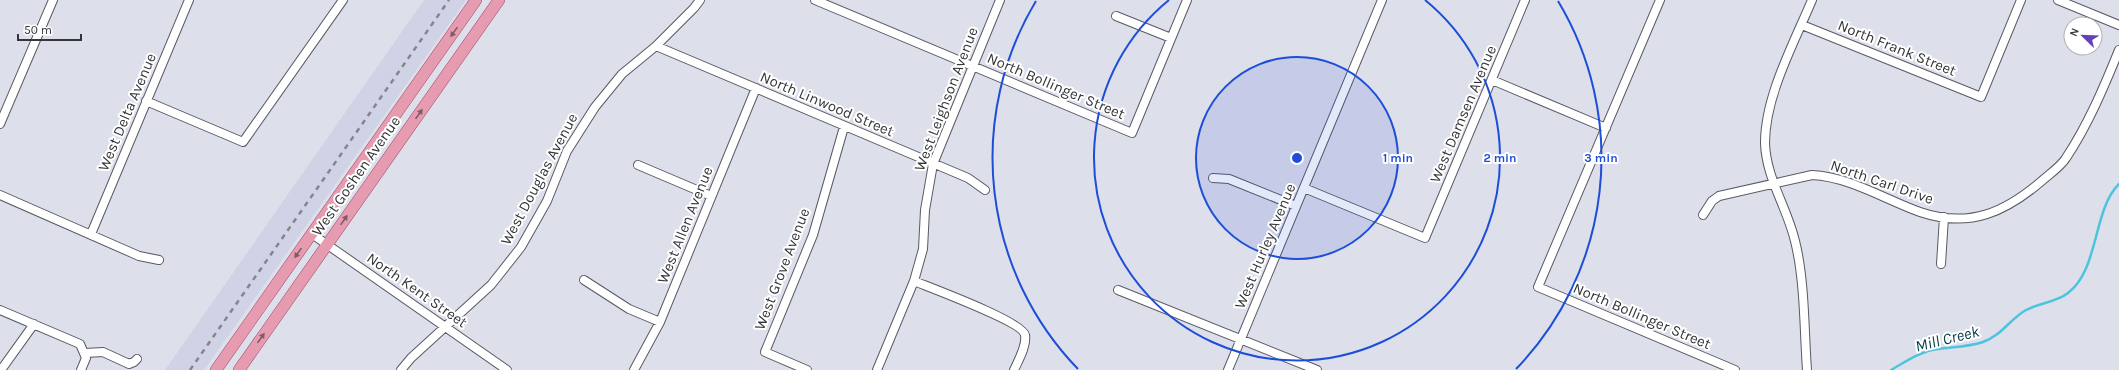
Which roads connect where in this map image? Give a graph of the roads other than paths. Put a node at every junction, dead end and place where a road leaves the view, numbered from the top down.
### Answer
1 (53, 0) edge
2 (188, 0) edge
3 (343, 0) edge
4 (476, 0) edge
5 (499, 0) edge
6 (700, 0) edge
7 (815, 0) edge
8 (1000, 0) edge
9 (1187, 0) edge
10 (1382, 0) edge
11 (1525, 0) edge
12 (1660, 0) edge
13 (1812, 0) edge
14 (2021, 0) edge
15 (2058, 0) edge
16 (1116, 16) dead end
17 (1802, 25) junction
18 (2119, 26) edge
19 (1171, 38) junction
20 (656, 46) junction
21 (2119, 50) edge
22 (973, 67) junction
23 (1492, 80) junction
24 (756, 88) junction
25 (146, 101) junction
26 (0, 124) edge
27 (844, 127) junction
28 (1606, 128) junction
29 (933, 164) junction
30 (638, 165) dead end
31 (1213, 178) dead end
32 (1773, 184) junction
33 (1304, 188) junction
34 (985, 190) dead end
35 (0, 195) edge
36 (712, 196) junction
37 (1296, 206) junction
38 (1703, 215) dead end
39 (1944, 217) junction
40 (91, 234) junction
41 (312, 234) junction
42 (327, 244) junction
43 (159, 260) dead end
44 (1941, 264) dead end
45 (584, 280) dead end
46 (914, 281) junction
47 (1118, 290) dead end
48 (0, 310) edge
49 (660, 322) junction
50 (34, 324) junction
51 (445, 327) junction
52 (1241, 339) junction
53 (86, 355) junction
54 (137, 359) dead end
55 (1, 370) edge
56 (81, 370) edge
57 (216, 370) edge
58 (239, 370) edge
59 (401, 370) edge
60 (507, 370) edge
61 (634, 370) edge
62 (807, 370) edge
63 (877, 370) edge
64 (1014, 370) edge
65 (1228, 370) edge
66 (1317, 370) edge
67 (1734, 370) edge
68 (1807, 370) edge

1 - 26 street
2 - 25 street, West Delta Avenue
3 - 25 street
4 -> 41 main road, West Goshen Avenue
42 -> 5 main road, West Goshen Avenue
6 - 20 street, West Douglas Avenue
7 - 22 street, North Bollinger Street
8 - 22 street, West Leighson Avenue
9 - 19 street
10 - 33 street, West Hurley Avenue
11 - 23 street, West Damsen Avenue
12 - 28 street
13 - 17 street
14 - 17 street, North Frank Street
15 - 18 street
16 - 19 street
17 - 32 street
19 - 22 street, North Bollinger Street
20 - 24 street, North Linwood Street
20 - 51 street, West Douglas Avenue
21 - 39 street, North Carl Drive
22 - 29 street, West Leighson Avenue
23 - 28 street
23 - 33 street, West Damsen Avenue
24 - 27 street, North Linwood Street
24 - 36 street, West Allen Avenue
25 - 40 street, West Delta Avenue
27 - 29 street, North Linwood Street
27 - 62 street, West Grove Avenue
28 - 67 street, North Bollinger Street
29 - 34 street, North Linwood Street
29 - 46 street, West Leighson Avenue
30 - 36 street
31 - 37 street
32 - 38 street, North Carl Drive
32 - 39 street, North Carl Drive
32 - 68 street
33 - 37 street, West Hurley Avenue
35 - 40 street
36 - 49 street, West Allen Avenue
37 - 52 street, West Hurley Avenue
39 - 44 street, North Carl Drive
40 - 43 street
41 - 42 street, North Kent Street
41 -> 57 main road, West Goshen Avenue
42 - 51 street, North Kent Street
58 -> 42 main road, West Goshen Avenue
45 - 49 street
46 - 63 street, West Leighson Avenue
46 - 64 street
47 - 52 street
48 - 50 street
49 - 61 street, West Allen Avenue
50 - 53 street
50 - 55 street
51 - 59 street, West Douglas Avenue
51 - 60 street, North Kent Street
52 - 65 street, West Hurley Avenue
52 - 66 street
53 - 54 street
53 - 56 street

